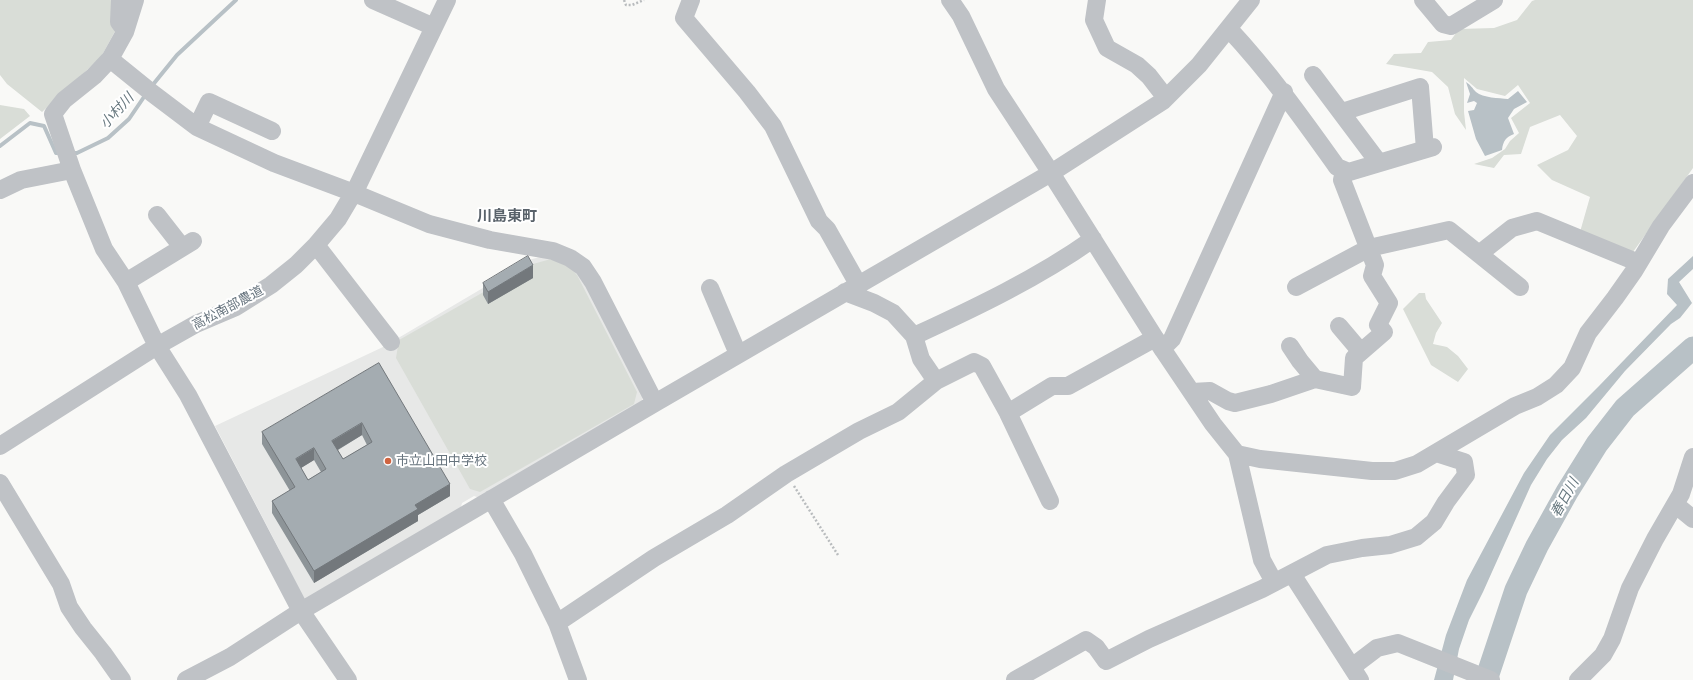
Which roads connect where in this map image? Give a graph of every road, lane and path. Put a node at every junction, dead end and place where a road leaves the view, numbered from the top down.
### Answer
1 (120, 0) edge
2 (135, 0) edge
3 (373, 0) edge
4 (447, 0) edge
5 (624, 0) edge
6 (644, 0) edge
7 (691, 0) edge
8 (950, 0) edge
9 (1251, 0) edge
10 (1423, 0) edge
11 (1494, 0) edge
12 (1099, 1) edge
13 (434, 27) junction
14 (1229, 30) junction
15 (125, 32) junction
16 (110, 59) junction
17 (1314, 75) dead end
18 (1284, 92) junction
19 (1166, 98) junction
20 (1342, 112) junction
21 (197, 127) junction
22 (272, 131) dead end
23 (68, 159) junction
24 (1379, 163) junction
25 (1344, 171) junction
26 (1051, 173) junction
27 (1693, 183) edge
28 (0, 190) edge
29 (354, 192) junction
30 (157, 215) dead end
31 (1093, 239) junction
32 (316, 245) junction
33 (1369, 248) junction
34 (1479, 254) junction
35 (1638, 263) junction
36 (126, 282) junction
37 (1296, 287) dead end
38 (1520, 287) dead end
39 (710, 288) dead end
40 (851, 288) junction
41 (1339, 326) dead end
42 (914, 336) junction
43 (391, 342) dead end
44 (1159, 343) junction
45 (157, 346) junction
46 (1290, 346) dead end
47 (1361, 352) junction
48 (738, 354) junction
49 (1315, 379) junction
50 (936, 381) junction
51 (1192, 392) junction
52 (655, 403) junction
53 (1008, 413) junction
54 (0, 446) edge
55 (1436, 453) junction
56 (1237, 454) junction
57 (1693, 456) edge
58 (786, 474) junction
59 (0, 483) edge
60 (491, 500) junction
61 (1050, 501) dead end
62 (1676, 505) junction
63 (1693, 519) edge
64 (838, 555) dead end
65 (1292, 574) junction
66 (1274, 582) junction
67 (301, 612) junction
68 (557, 623) junction
69 (1356, 673) edge
70 (122, 680) edge
71 (186, 680) edge
72 (348, 680) edge
73 (578, 680) edge
74 (1015, 680) edge
75 (1491, 680) edge
76 (1578, 680) edge

1 - 15 street
2 - 15 street
3 - 13 street
4 - 13 street, 高松南部農道
5 - 6 path
7 - 40 street
8 - 26 street
9 - 14 street
10 - 11 street
12 - 19 street
13 - 29 street, 高松南部農道
14 - 18 street
14 - 19 street
15 - 16 street
16 - 21 street
16 - 23 street
17 - 20 street
18 - 25 street
18 - 44 street
19 - 26 street
20 - 24 street
20 - 24 street
21 - 22 street
21 - 29 street
23 - 28 street
23 - 36 street
24 - 25 street
25 - 33 street
26 - 31 street
26 - 40 street
27 - 35 street
29 - 32 street, 高松南部農道
29 - 52 street
30 - 36 street
31 - 42 street
31 - 44 street
32 - 43 street
32 - 45 street, 高松南部農道
33 - 34 street
33 - 37 street
33 - 47 street
34 - 35 street
34 - 38 street
35 - 55 street
36 - 45 street
39 - 48 street
40 - 42 street
40 - 48 street
41 - 47 street
42 - 50 street
44 - 51 street
44 - 53 street
45 - 54 street, 高松南部農道
45 - 67 street
46 - 49 street
47 - 49 street
48 - 52 street
49 - 51 street
50 - 53 street
50 - 58 street
51 - 56 street
52 - 60 street
53 - 61 street
55 - 56 street
55 - 65 street
56 - 66 street
57 - 62 street
58 - 64 path
58 - 68 street
59 - 70 street
60 - 67 street
60 - 68 street
62 - 63 street
62 - 76 street
65 - 66 street
65 - 69 street
66 - 74 street
67 - 71 street
67 - 72 street
68 - 73 street
69 - 75 street

